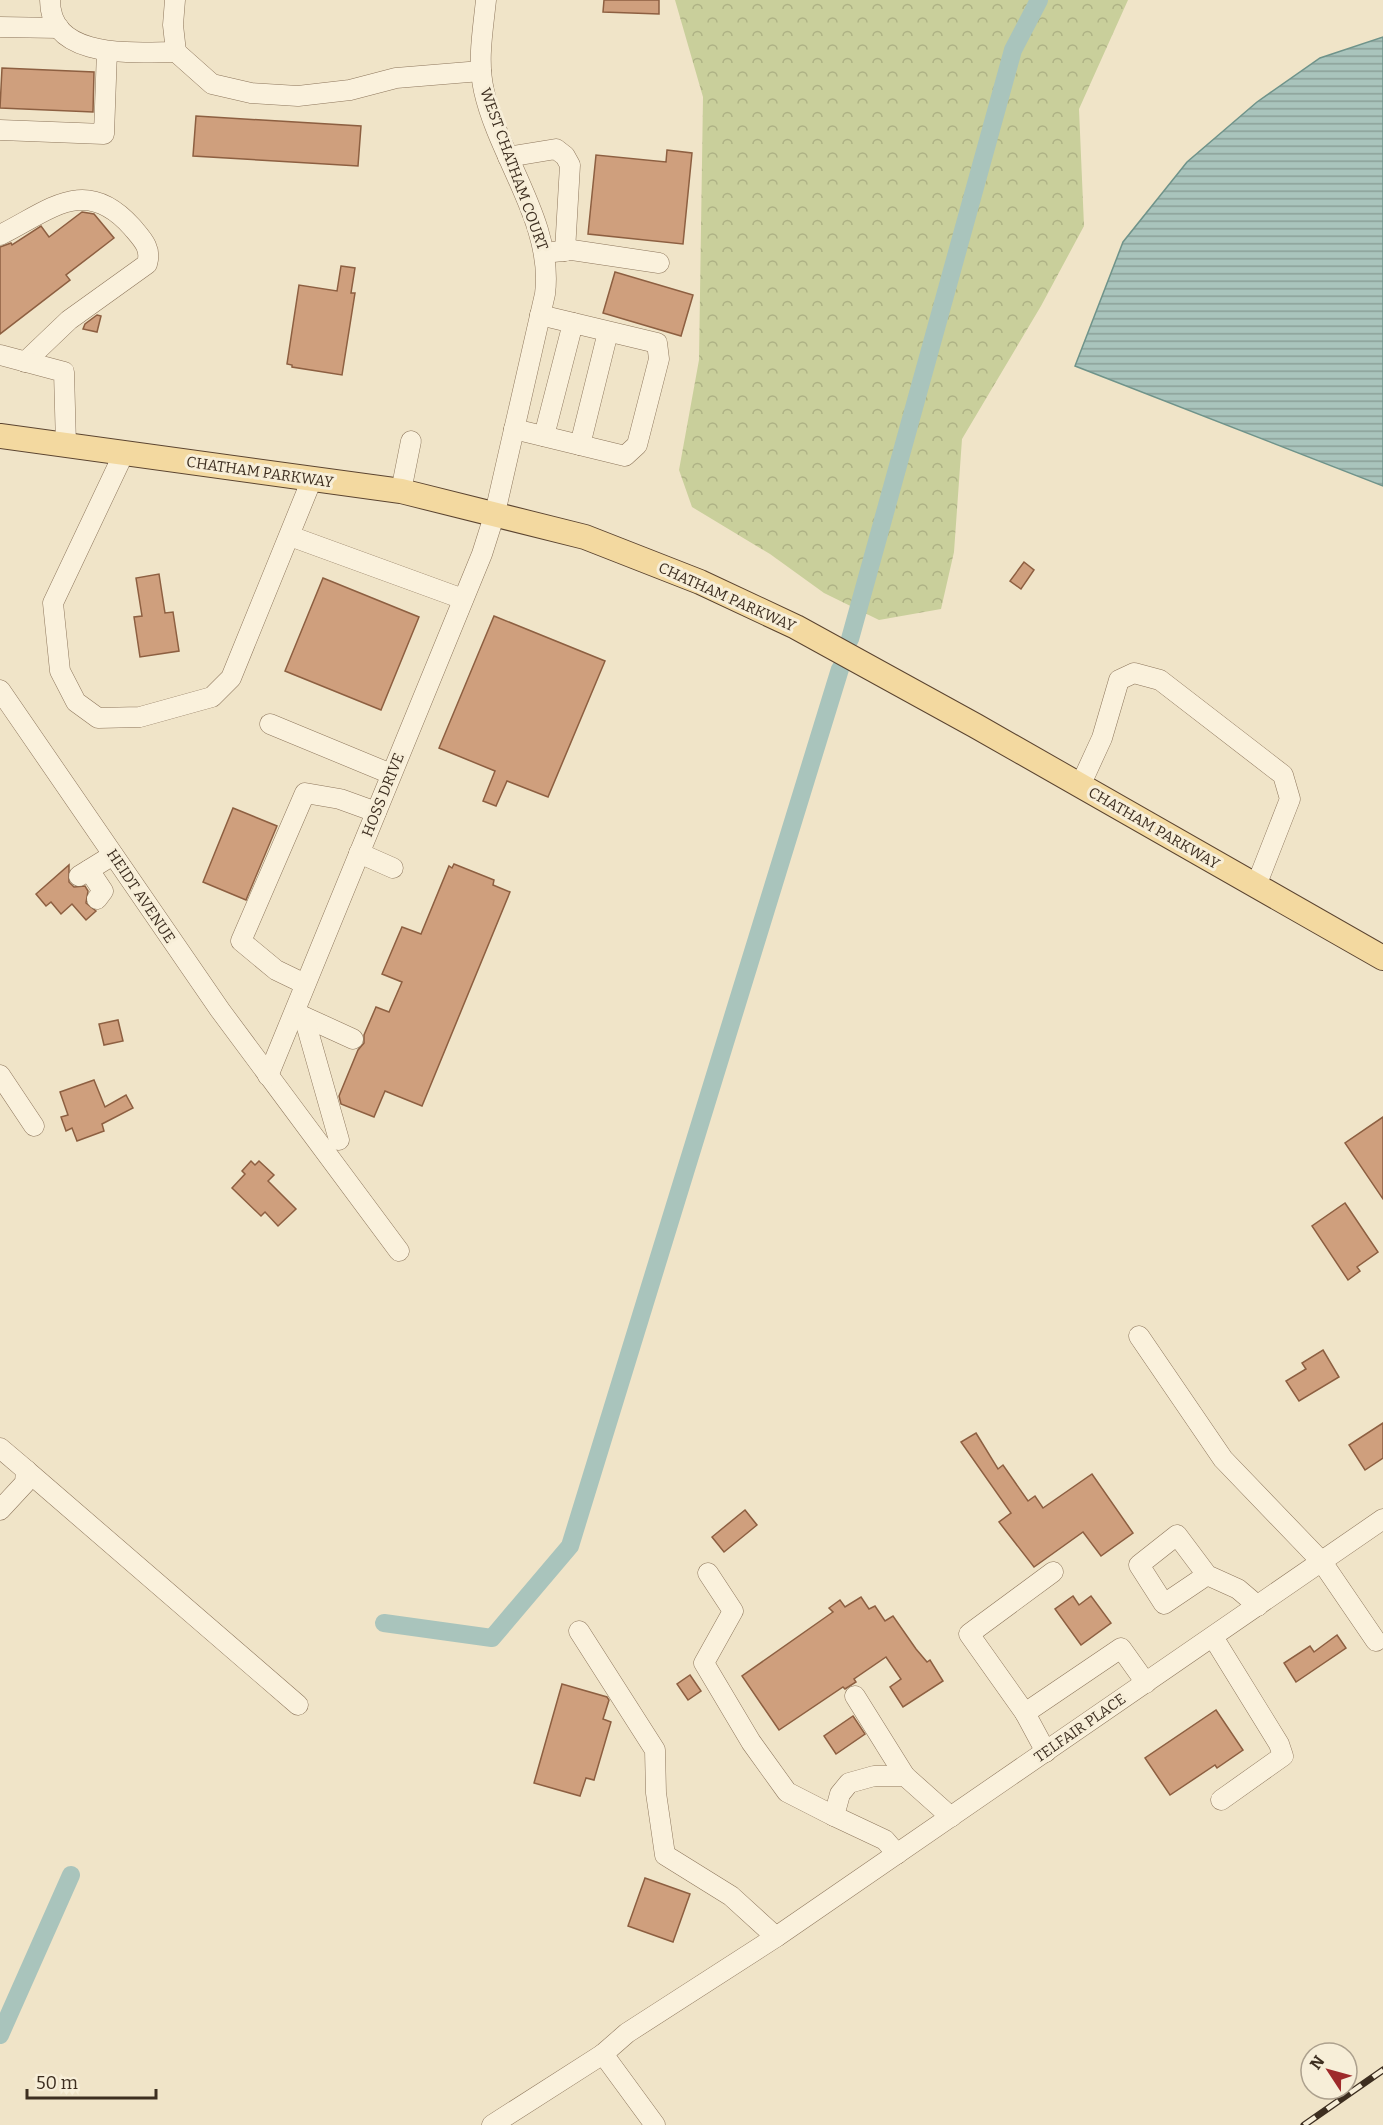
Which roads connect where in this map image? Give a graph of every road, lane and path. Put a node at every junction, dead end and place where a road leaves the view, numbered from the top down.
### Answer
1 (50, 0) edge
2 (175, 0) edge
3 (486, 0) edge
4 (0, 27) edge
5 (59, 28) junction
6 (107, 51) junction
7 (177, 52) junction
8 (481, 71) junction
9 (0, 130) edge
10 (508, 156) junction
11 (0, 235) edge
12 (565, 250) junction
13 (544, 252) junction
14 (659, 263) dead end
15 (540, 315) junction
16 (573, 323) junction
17 (609, 332) junction
18 (0, 355) edge
19 (25, 362) junction
20 (514, 429) junction
21 (0, 436) edge
22 (544, 436) junction
23 (411, 441) dead end
24 (66, 445) junction
25 (580, 445) junction
26 (124, 453) junction
27 (312, 479) junction
28 (401, 491) junction
29 (495, 513) junction
30 (290, 536) junction
31 (463, 599) junction
32 (0, 690) edge
33 (270, 724) dead end
34 (391, 774) junction
35 (1080, 786) junction
36 (376, 812) junction
37 (359, 854) junction
38 (113, 855) junction
39 (393, 868) dead end
40 (1256, 886) junction
41 (97, 899) dead end
42 (1383, 958) edge
43 (305, 984) junction
44 (299, 1014) junction
45 (353, 1039) dead end
46 (0, 1075) edge
47 (268, 1076) junction
48 (34, 1126) dead end
49 (339, 1140) dead end
50 (399, 1251) dead end
51 (1138, 1336) dead end
52 (0, 1448) edge
53 (26, 1470) junction
54 (0, 1510) edge
55 (1383, 1519) edge
56 (1322, 1562) junction
57 (1053, 1572) dead end
58 (708, 1573) dead end
59 (1207, 1575) dead end
60 (1258, 1606) junction
61 (579, 1631) dead end
62 (1213, 1637) junction
63 (1376, 1641) dead end
64 (1146, 1683) junction
65 (855, 1696) dead end
66 (298, 1705) dead end
67 (1025, 1713) junction
68 (1046, 1752) junction
69 (904, 1776) junction
70 (1221, 1800) dead end
71 (834, 1816) junction
72 (951, 1817) junction
73 (897, 1854) junction
74 (776, 1937) junction
75 (603, 2054) junction
76 (492, 2125) edge
77 (655, 2125) edge

1 - 5 street
2 - 7 street
3 - 8 street, WEST CHATHAM COURT
4 - 5 street
5 - 6 street
6 - 7 street
6 - 9 street
7 - 8 street
8 - 10 street, WEST CHATHAM COURT
10 - 12 street
10 - 13 street, WEST CHATHAM COURT
11 - 19 street
12 - 13 street
12 - 14 street
13 - 15 street, WEST CHATHAM COURT
15 - 16 street
15 - 20 street, WEST CHATHAM COURT
16 - 17 street
16 - 22 street
17 - 25 street
17 - 25 street
18 - 19 street
19 - 24 street
20 - 22 street
20 - 29 street, WEST CHATHAM COURT
21 - 24 main road, CHATHAM PARKWAY
22 - 25 street
23 - 28 street
24 - 26 main road, CHATHAM PARKWAY
26 - 27 main road, CHATHAM PARKWAY
26 - 30 street
27 - 28 main road, CHATHAM PARKWAY
27 - 30 street
28 - 29 main road, CHATHAM PARKWAY
29 - 31 street, HOSS DRIVE
29 - 35 main road, CHATHAM PARKWAY
30 - 31 street
31 - 34 street, HOSS DRIVE
32 - 38 street, HEIDT AVENUE
33 - 34 street
34 - 36 street, HOSS DRIVE
35 - 40 main road, CHATHAM PARKWAY
35 - 40 street
36 - 37 street, HOSS DRIVE
36 - 43 street
37 - 39 street
37 - 43 street, HOSS DRIVE
38 - 41 street
38 - 47 street, HEIDT AVENUE
40 - 42 main road, CHATHAM PARKWAY
43 - 44 street, HOSS DRIVE
44 - 45 street
44 - 47 street, HOSS DRIVE
44 - 49 street
46 - 48 street
47 - 50 street, HEIDT AVENUE
51 - 56 street
52 - 53 street
53 - 54 street
53 - 66 street
55 - 56 street, TELFAIR PLACE
56 - 60 street, TELFAIR PLACE
56 - 63 street
57 - 67 street
58 - 71 street
59 - 60 street
60 - 62 street, TELFAIR PLACE
61 - 74 street
62 - 64 street, TELFAIR PLACE
62 - 70 street
64 - 67 street
64 - 68 street, TELFAIR PLACE
65 - 69 street
67 - 68 street
68 - 72 street, TELFAIR PLACE
69 - 71 street
69 - 72 street
71 - 73 street
72 - 73 street, TELFAIR PLACE
73 - 74 street, TELFAIR PLACE
74 - 75 street, TELFAIR PLACE
75 - 76 street, TELFAIR PLACE
75 - 77 street

